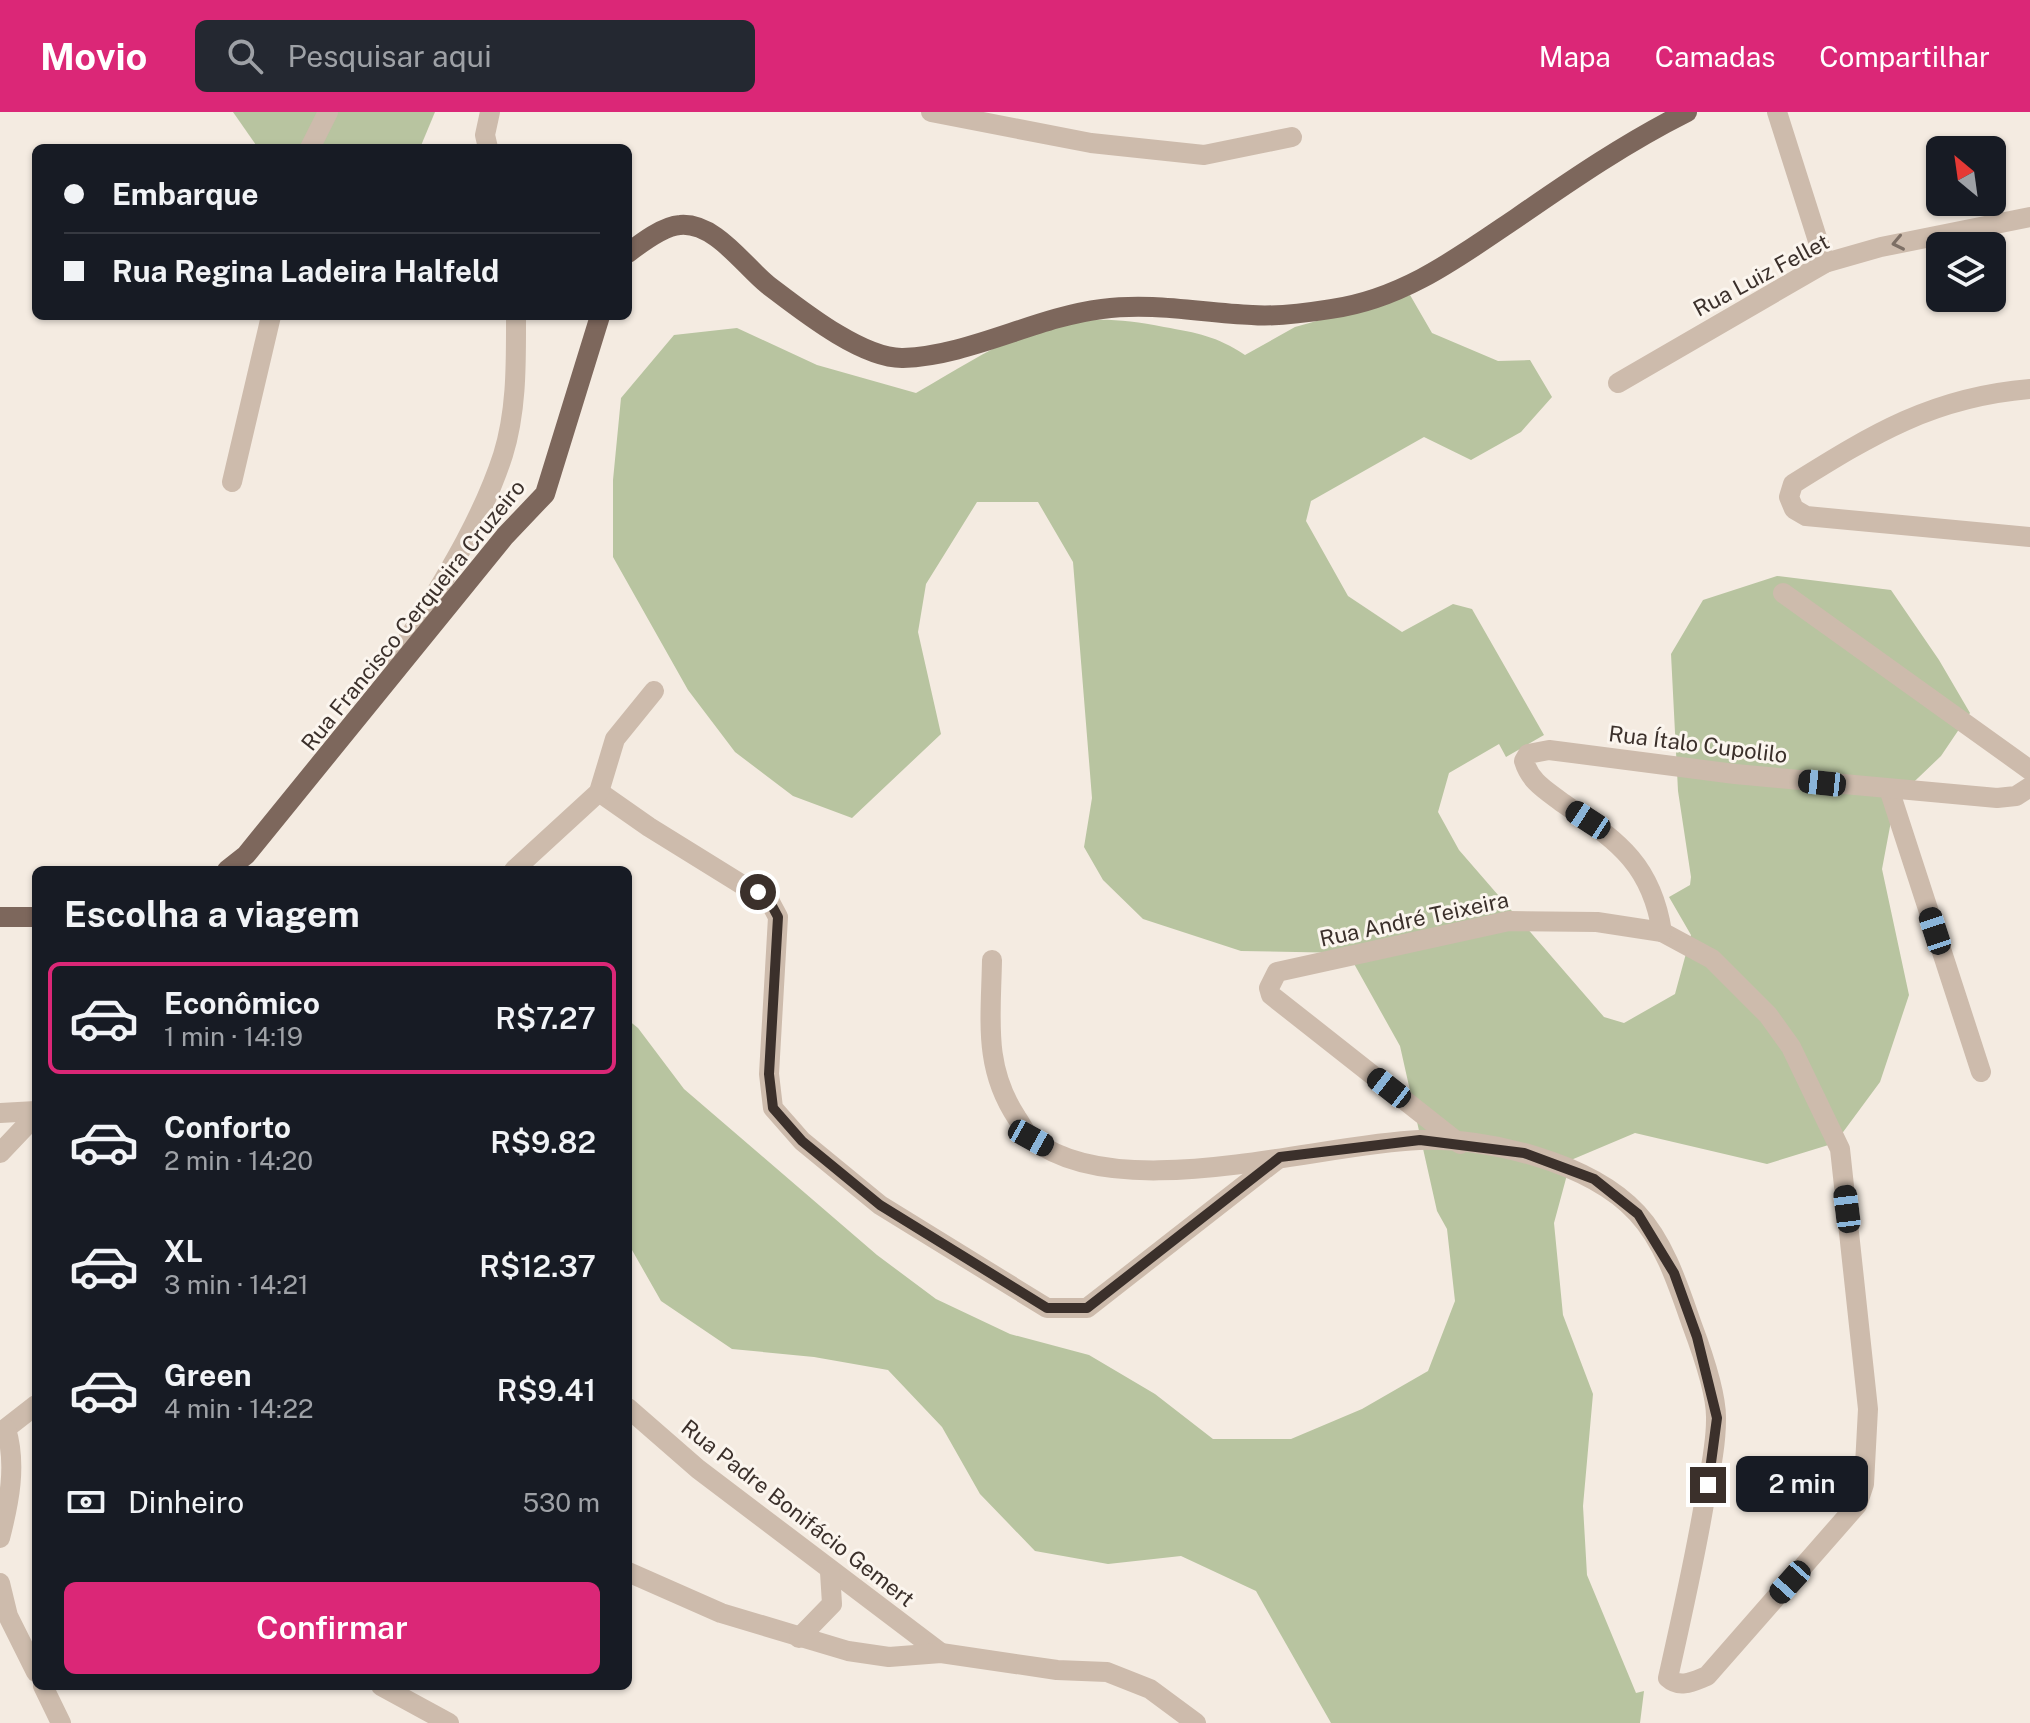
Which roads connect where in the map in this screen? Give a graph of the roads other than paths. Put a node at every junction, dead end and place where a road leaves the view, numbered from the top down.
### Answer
1 (328, 112) edge
2 (490, 112) edge
3 (931, 112) edge
4 (1687, 112) edge
5 (1777, 112) edge
6 (1292, 137) dead end
7 (312, 144) edge
8 (487, 144) edge
9 (2030, 217) edge
10 (632, 250) edge
11 (1825, 263) junction
12 (270, 320) edge
13 (516, 320) edge
14 (599, 320) edge
15 (1618, 383) dead end
16 (2030, 389) edge
17 (232, 482) dead end
18 (2030, 537) edge
19 (1783, 593) dead end
20 (654, 691) dead end
21 (367, 710) junction
22 (2030, 770) edge
23 (2030, 787) edge
24 (1889, 789) junction
25 (599, 792) junction
26 (232, 866) edge
27 (518, 866) edge
28 (0, 917) edge
29 (32, 917) edge
30 (1662, 932) junction
31 (992, 960) dead end
32 (1981, 1072) dead end
33 (0, 1113) edge
34 (32, 1113) edge
35 (32, 1117) edge
36 (1460, 1144) junction
37 (0, 1153) edge
38 (1280, 1157) junction
39 (32, 1408) edge
40 (632, 1411) edge
41 (3, 1431) edge
42 (0, 1538) edge
43 (830, 1572) junction
44 (632, 1574) edge
45 (0, 1583) edge
46 (799, 1638) junction
47 (941, 1653) junction
48 (32, 1664) edge
49 (45, 1690) edge
50 (388, 1690) edge
51 (61, 1723) edge
52 (449, 1723) edge
53 (1196, 1723) edge

1 - 7 street
2 - 8 street
3 - 6 street
4 - 10 main road
5 - 11 street
9 -> 11 street, Rua Luiz Fellet
11 - 15 street, Rua Luiz Fellet
12 - 17 street
13 - 21 street
14 - 21 main road, Rua Francisco Cerqueira Cruzeiro
16 - 18 street
19 - 22 street
20 - 25 street
21 - 26 main road, Rua Francisco Cerqueira Cruzeiro
23 - 24 street, Rua Ítalo Cupolilo
24 - 30 street, Rua Ítalo Cupolilo
24 - 32 street
25 - 27 street
25 - 38 street
28 - 29 main road
30 - 36 street, Rua André Teixeira
30 - 36 street
31 - 38 street
33 - 34 street
35 - 37 street
36 - 38 street
39 - 41 street
40 - 43 street, Rua Padre Bonifácio Gemert
41 - 42 street
43 - 46 street
43 - 47 street, Rua Padre Bonifácio Gemert
44 - 46 street
45 - 48 street
46 - 47 street
47 - 53 street
49 - 51 street
50 - 52 street

